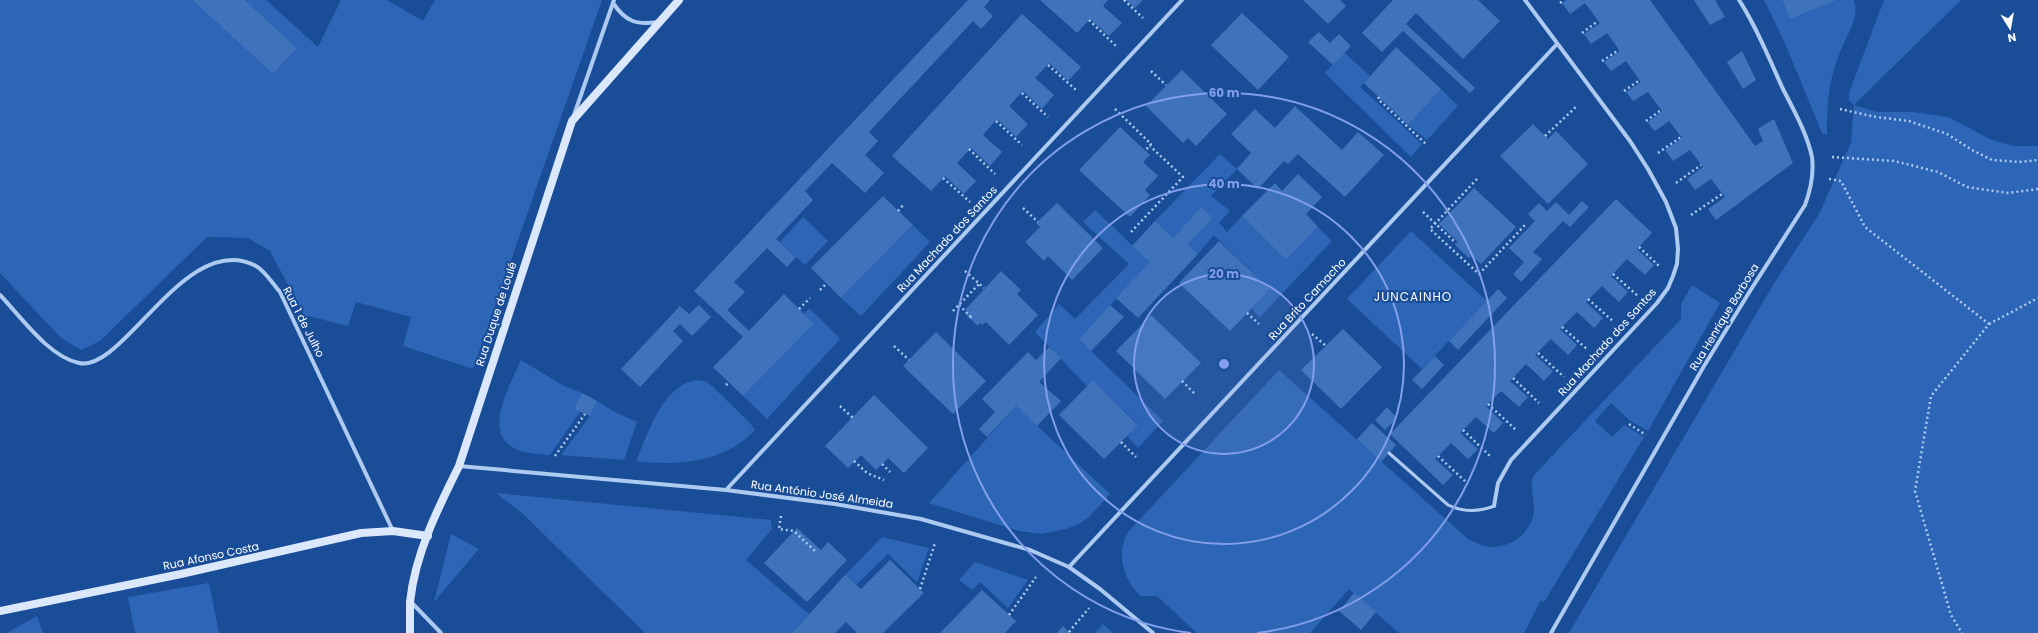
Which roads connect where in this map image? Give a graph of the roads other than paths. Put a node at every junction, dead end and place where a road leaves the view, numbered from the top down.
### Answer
1 (679, 0) edge
2 (1182, 0) edge
3 (1525, 0) edge
4 (1739, 0) edge
5 (614, 2) edge
6 (661, 22) junction
7 (1557, 44) junction
8 (572, 121) junction
9 (0, 295) edge
10 (1389, 453) dead end
11 (459, 466) junction
12 (726, 490) junction
13 (1494, 506) joint
14 (393, 531) junction
15 (428, 536) junction
16 (1069, 567) junction
17 (410, 602) junction
18 (0, 611) edge
19 (410, 633) edge
20 (441, 633) edge
21 (1153, 633) edge
22 (1551, 633) edge

1 - 6 street
2 - 12 street, Rua Machado dos Santos
3 - 7 street, Rua Machado dos Santos
4 - 22 street, Rua Henrique Barbosa
5 - 6 street, Rua Duque de Loulé
5 - 8 street, Rua Duque de Loulé
6 - 8 street
7 - 13 street, Rua Machado dos Santos
7 - 16 street, Rua Brito Camacho
8 - 11 street, Rua Duque de Loulé
9 - 14 street, Rua 1 de Julho
10 - 13 lane
11 - 12 street, Rua António José Almeida
11 - 15 street, Rua Duque de Loulé
12 - 16 street, Rua António José Almeida
14 - 15 street, Rua Afonso Costa
14 - 18 street, Rua Afonso Costa
15 - 17 street, Rua Duque de Loulé
16 - 21 street, Rua António José Almeida
17 - 19 street, Rua Duque de Loulé
17 - 20 street

